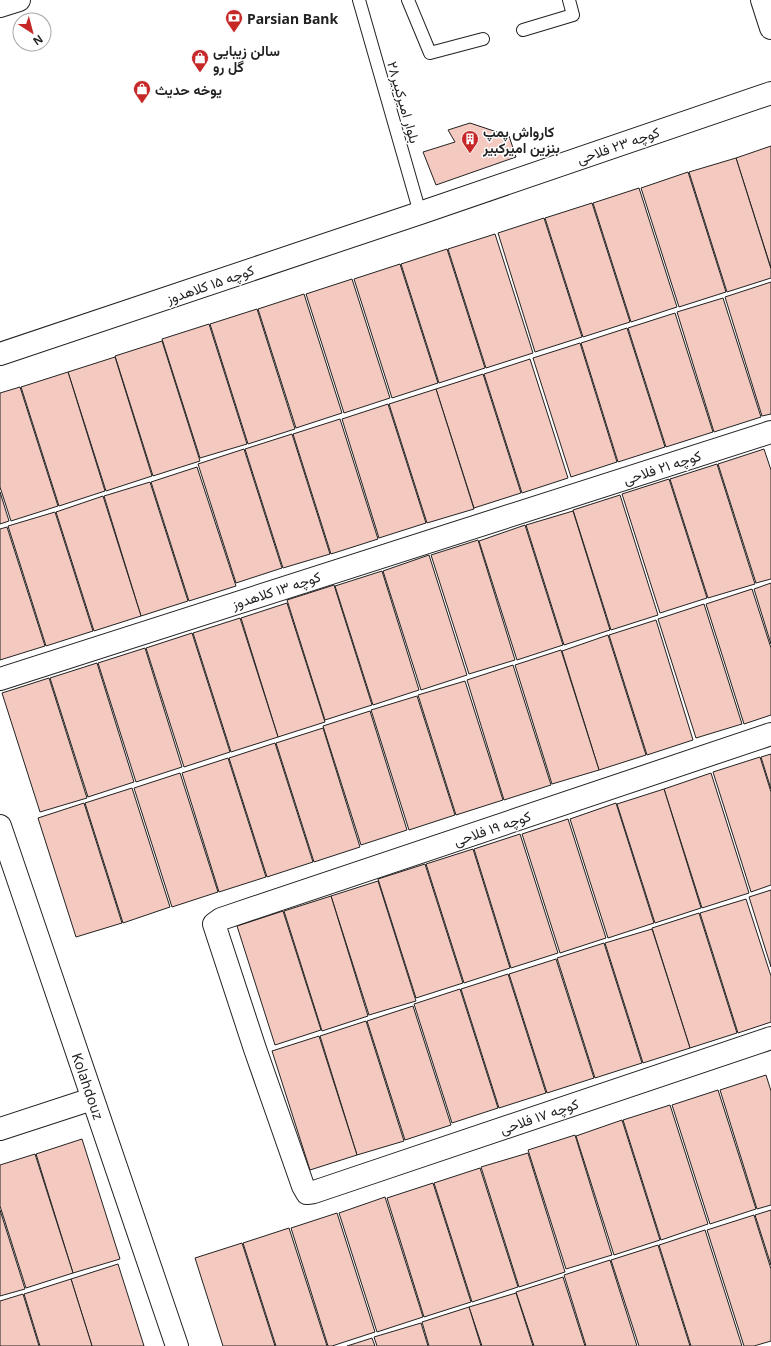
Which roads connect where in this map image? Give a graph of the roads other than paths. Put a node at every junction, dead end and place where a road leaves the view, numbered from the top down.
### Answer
1 (19, 0) edge
2 (359, 0) edge
3 (408, 0) edge
4 (569, 0) edge
5 (762, 0) edge
6 (0, 6) edge
7 (771, 28) edge
8 (523, 30) dead end
9 (483, 38) dead end
10 (771, 93) edge
11 (420, 213) junction
12 (0, 354) edge
13 (771, 432) edge
14 (553, 502) joint
15 (0, 679) edge
16 (771, 734) edge
17 (0, 826) edge
18 (4, 852) edge
19 (771, 1038) edge
20 (92, 1099) junction
21 (0, 1129) edge
22 (307, 1193) joint
23 (177, 1346) edge

1 - 6 street
2 - 11 lane, ۲۸بلوار امیرکبیر
3 - 9 lane
4 - 8 lane
5 - 7 street
10 - 11 street, کوچه ۲۳ فلاحی
11 - 12 street, کوچه ۱۵ کلاهدوز
13 - 14 street, کوچه ۲۱ فلاحی
14 - 15 street, کوچه ۱۳ کلاهدوز
16 - 22 street, کوچه ۱۹ فلاحی
17 - 18 street, Kolahdouz
18 - 20 street, Kolahdouz
19 - 22 street, کوچه ۱۷ فلاحی
20 - 21 street
20 - 23 street, Kolahdouz

